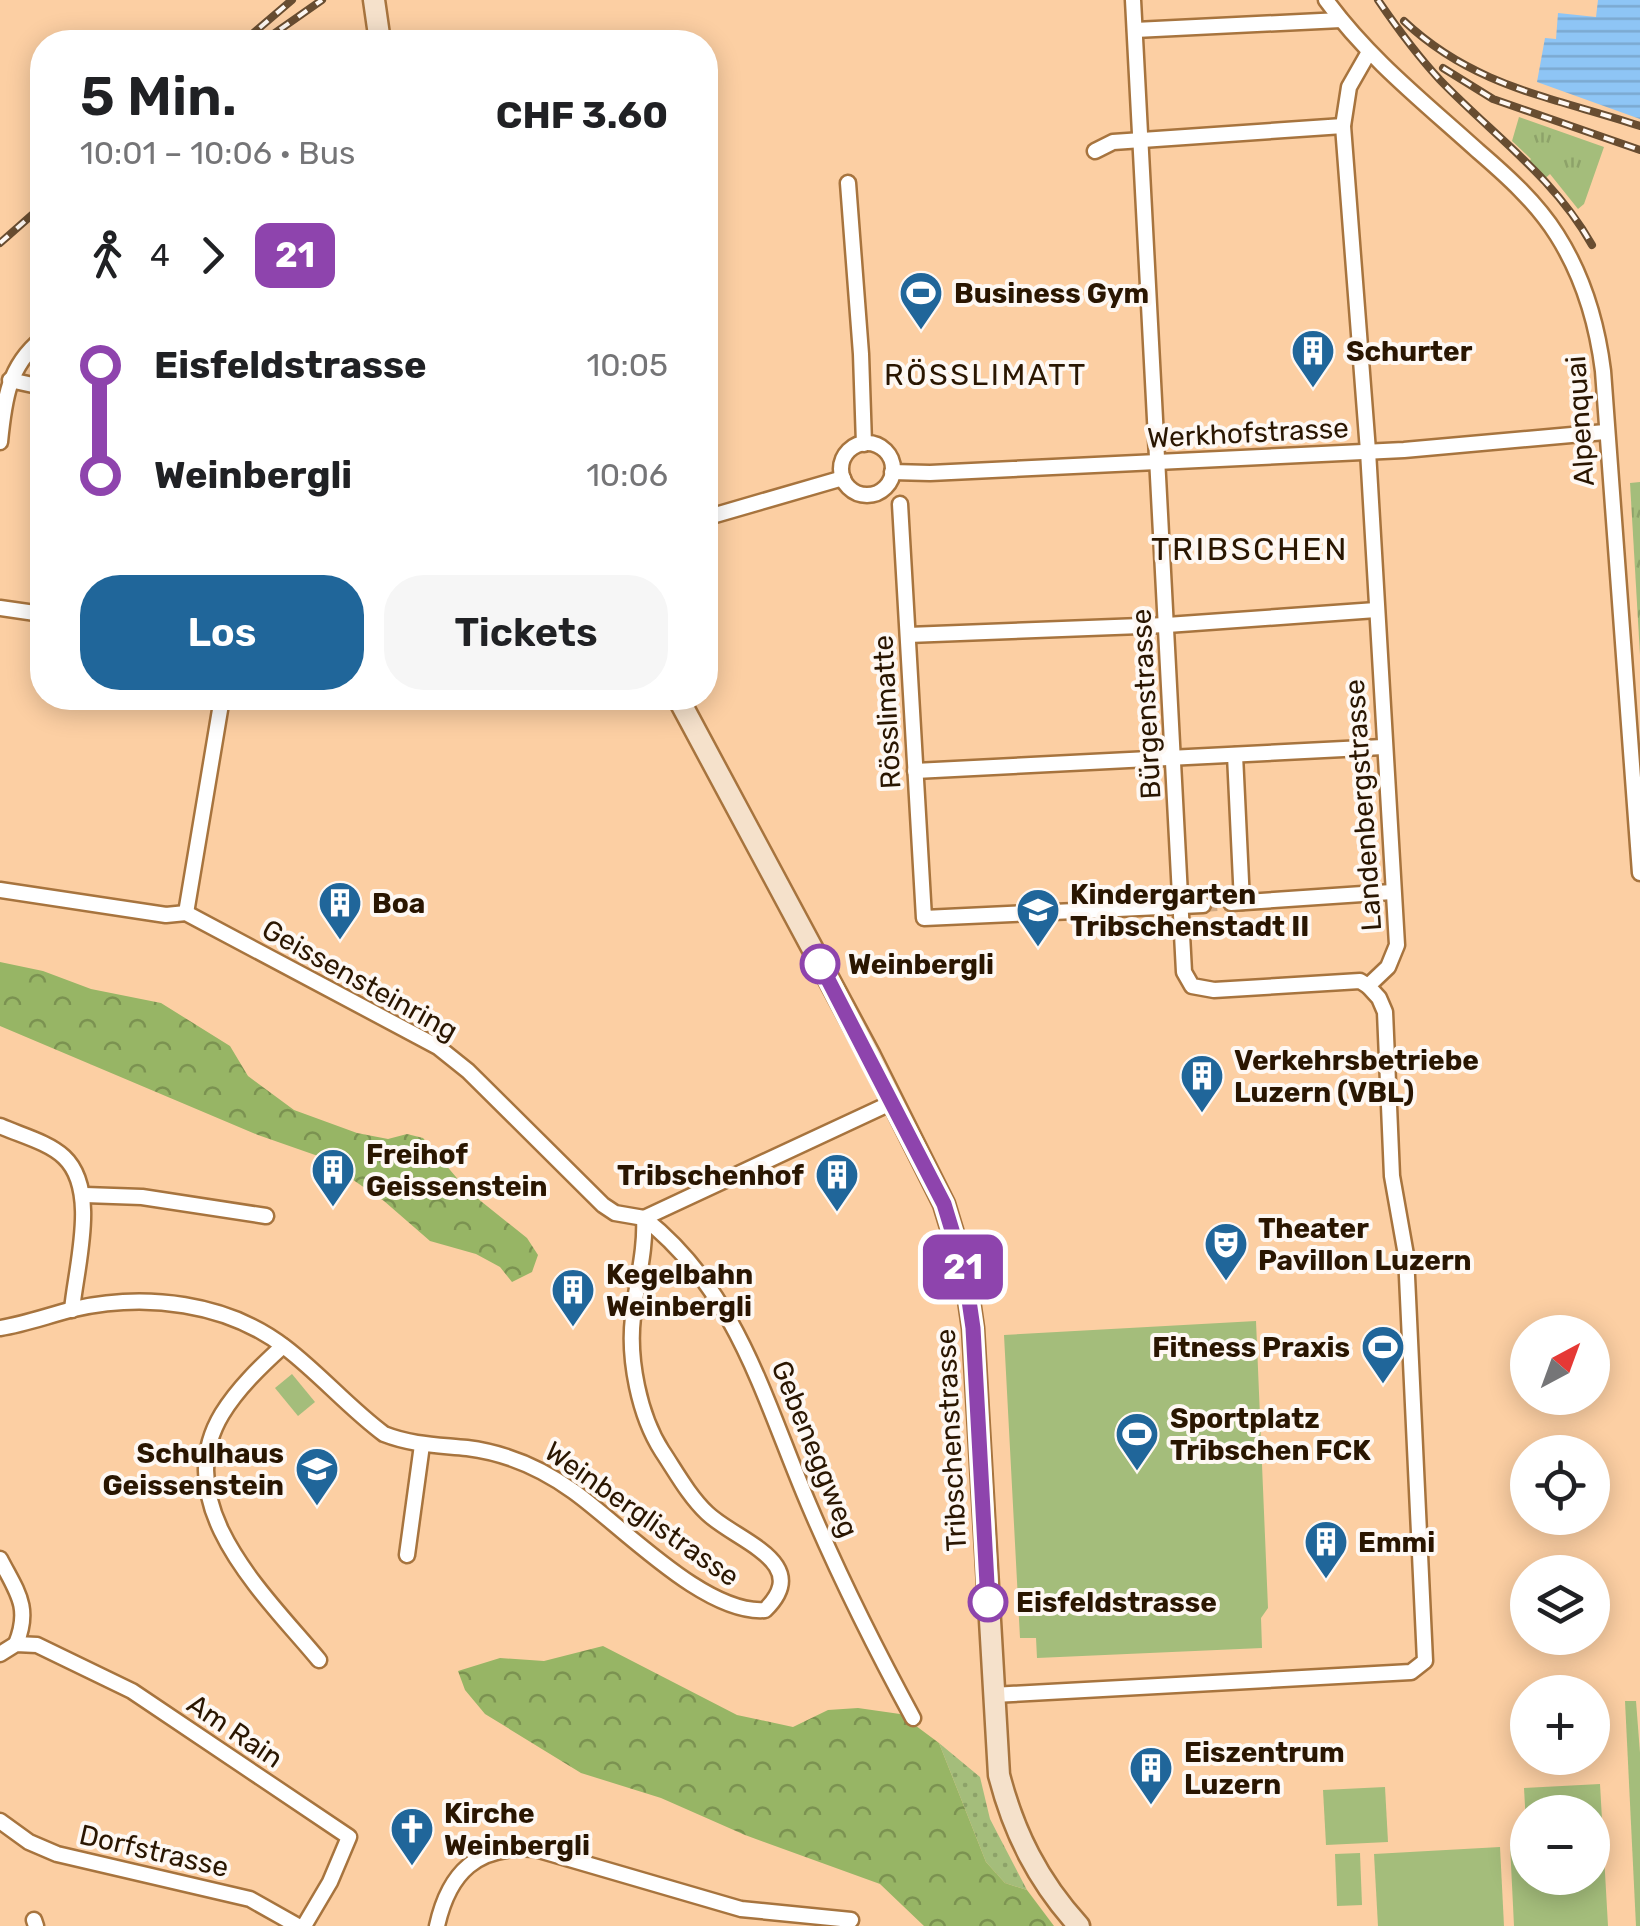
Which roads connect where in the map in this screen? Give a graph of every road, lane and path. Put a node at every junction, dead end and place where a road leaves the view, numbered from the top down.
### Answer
1 (374, 0) edge
2 (1134, 0) edge
3 (1326, 0) edge
4 (383, 20) edge
5 (1341, 20) junction
6 (1135, 30) junction
7 (1369, 52) junction
8 (1343, 126) junction
9 (1141, 141) junction
10 (1095, 151) dead end
11 (848, 183) dead end
12 (30, 350) edge
13 (10, 380) junction
14 (30, 384) edge
15 (2, 397) edge
16 (1606, 432) junction
17 (0, 442) edge
18 (864, 444) junction
19 (1368, 452) junction
20 (1159, 463) junction
21 (892, 472) junction
22 (843, 478) junction
23 (900, 504) dead end
24 (718, 514) edge
25 (0, 608) edge
26 (1376, 610) junction
27 (30, 612) edge
28 (1167, 625) junction
29 (908, 635) junction
30 (220, 710) edge
31 (684, 710) edge
32 (1383, 747) junction
33 (1236, 755) junction
34 (1174, 758) junction
35 (915, 770) junction
36 (1640, 873) edge
37 (0, 890) edge
38 (1392, 892) junction
39 (1203, 905) tunnel mouth
40 (1181, 906) junction
41 (186, 913) junction
42 (1368, 986) junction
43 (893, 1102) junction
44 (0, 1126) edge
45 (85, 1195) junction
46 (266, 1216) dead end
47 (644, 1218) junction
48 (72, 1310) junction
49 (0, 1328) edge
50 (283, 1346) junction
51 (422, 1445) junction
52 (407, 1555) dead end
53 (0, 1560) edge
54 (16, 1644) junction
55 (0, 1654) edge
56 (320, 1660) dead end
57 (993, 1695) junction
58 (912, 1718) dead end
59 (0, 1822) edge
60 (851, 1920) dead end
61 (301, 1926) edge
62 (437, 1926) edge
63 (1079, 1926) edge

1 - 4 street
2 - 6 street, Bürgenstrasse
3 - 5 street, Alpenquai
5 - 6 street
5 - 7 street, Alpenquai
6 - 9 street, Bürgenstrasse
7 - 8 street, Landenbergstrasse
7 - 16 street, Alpenquai
8 - 9 street
8 - 19 street, Landenbergstrasse
9 - 10 street
9 - 20 street, Bürgenstrasse
11 - 18 street
12 - 13 street
13 - 14 street
13 - 15 street
15 - 17 street
16 - 19 street, Werkhofstrasse
16 - 36 street, Alpenquai
18 - 21 street
18 - 22 street
19 - 20 street, Werkhofstrasse
19 - 26 street, Landenbergstrasse
20 - 21 street, Werkhofstrasse
20 - 28 street, Bürgenstrasse
21 - 22 street, Werkhofstrasse
22 - 24 street, Werkhofstrasse
23 - 29 street, Rösslimatte
25 - 27 street
26 - 28 street
26 - 32 street, Landenbergstrasse
28 - 29 street
28 - 34 street, Bürgenstrasse
29 - 35 street, Rösslimatte
30 - 41 street
31 - 43 street, Tribschenstrasse
32 - 33 street
32 - 38 street, Landenbergstrasse
33 - 34 street
33 - 38 street
34 - 35 street
34 - 40 street, Bürgenstrasse
35 - 40 street, Rösslimatte
37 - 41 street, Geissensteinring
38 - 42 street, Landenbergstrasse
39 - 40 street
40 - 42 street, Bürgenstrasse
41 - 47 street, Geissensteinring
42 - 57 street
43 - 47 street
43 - 57 street, Tribschenstrasse
44 - 45 street
45 - 46 street
45 - 48 street
47 - 51 street, Weinberglistrasse
47 - 58 street, Gebeneggweg
48 - 49 street, Weinberglistrasse
48 - 50 street, Weinberglistrasse
50 - 51 street, Weinberglistrasse
50 - 56 street
51 - 52 street
53 - 54 street
54 - 55 street
54 - 61 street, Am Rain
57 - 63 street, Tribschenstrasse
59 - 61 street, Dorfstrasse
60 - 62 street

